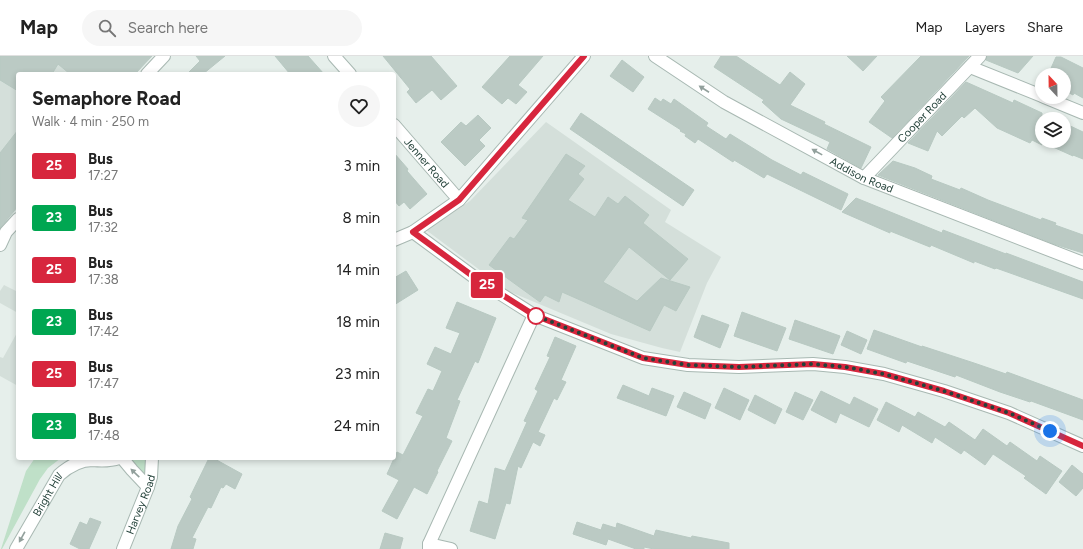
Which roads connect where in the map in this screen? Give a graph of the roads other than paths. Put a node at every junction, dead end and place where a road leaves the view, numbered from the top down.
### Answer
1 (164, 56) edge
2 (334, 56) edge
3 (584, 56) edge
4 (655, 56) edge
5 (980, 56) edge
6 (970, 67) junction
7 (149, 72) edge
8 (348, 72) edge
9 (1035, 94) edge
10 (1060, 104) edge
11 (1083, 113) edge
12 (396, 127) edge
13 (864, 178) junction
14 (459, 200) junction
15 (16, 220) edge
16 (413, 232) junction
17 (396, 239) edge
18 (0, 245) edge
19 (1083, 263) edge
20 (534, 315) junction
21 (1083, 446) edge
22 (92, 460) edge
23 (92, 460) edge
24 (109, 460) edge
25 (124, 460) edge
26 (152, 460) edge
27 (148, 486) junction
28 (429, 547) edge
29 (16, 549) edge
30 (123, 549) edge
31 (451, 549) edge

1 - 7 street
2 - 8 street
3 - 14 street
13 -> 4 street, Addison Road
5 - 6 street, Cooper Road
6 - 9 street
6 - 13 street, Cooper Road
10 - 11 street
12 - 14 street, Jenner Road
13 - 19 street, Addison Road
14 - 16 street
15 - 18 street
16 - 17 street
16 - 20 street
20 - 21 street
20 - 28 street
24 -> 22 street, Bright Hill
23 -> 29 street, Bright Hill
27 -> 25 street
26 - 27 street, Harvey Road
27 - 30 street, Harvey Road
28 - 31 street

